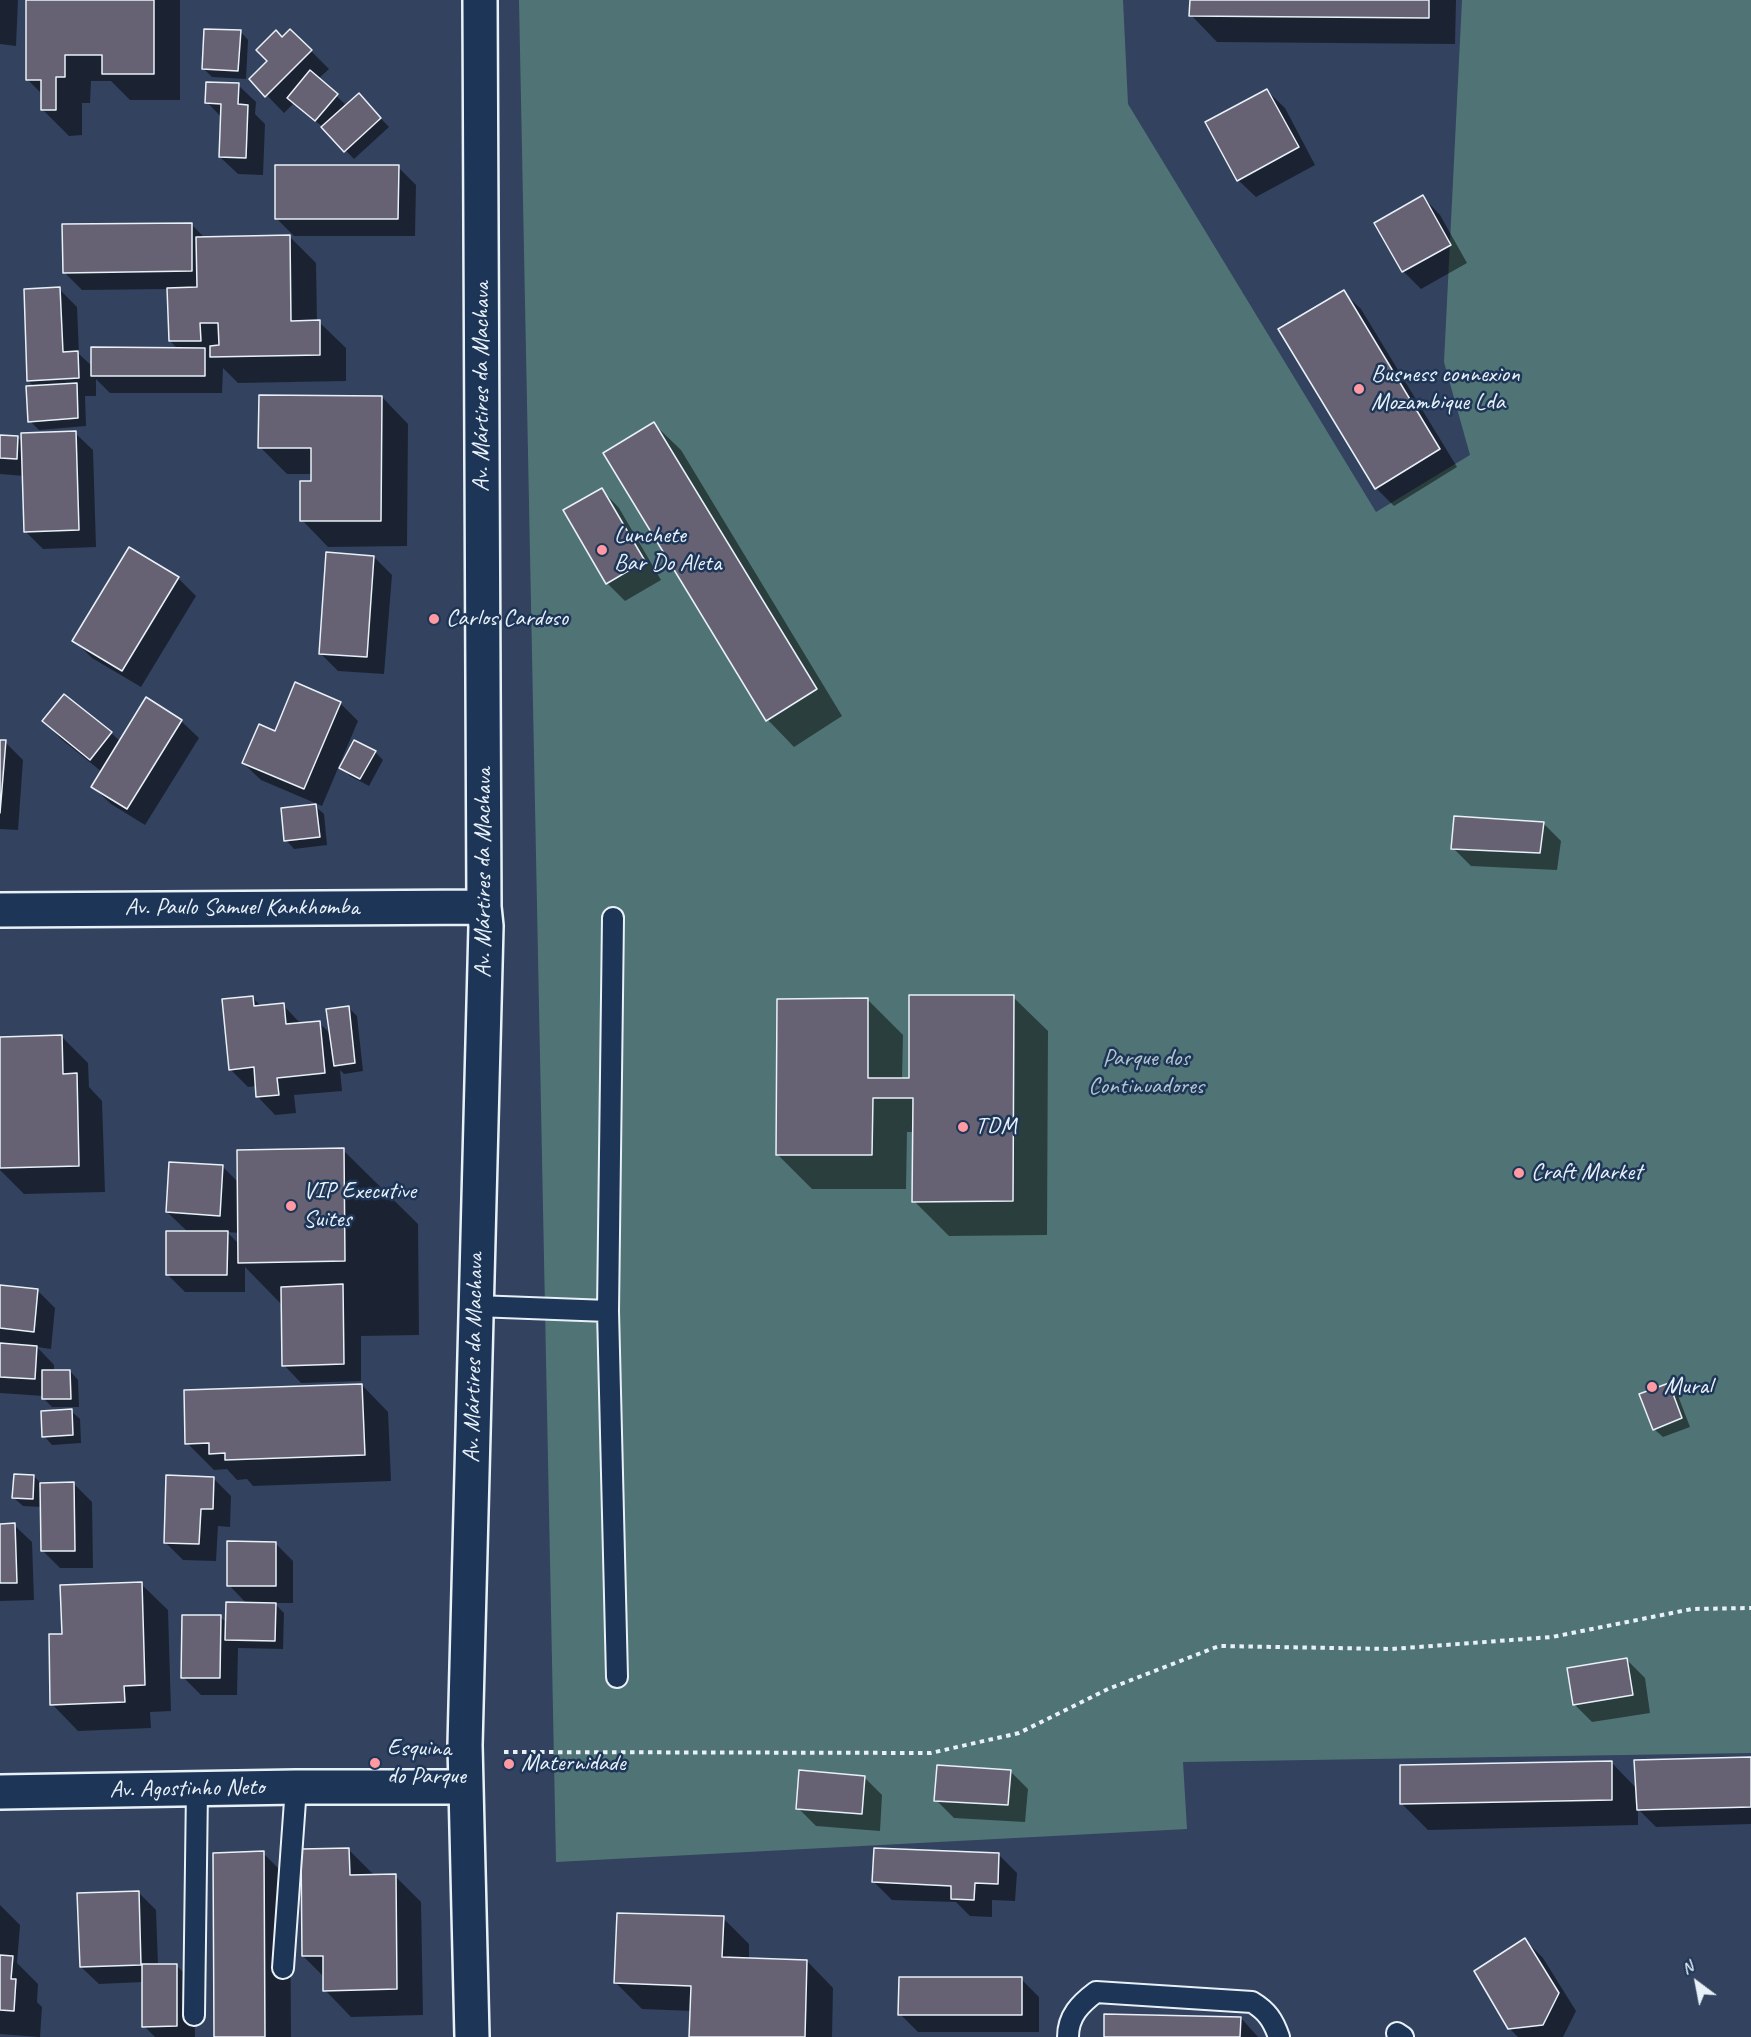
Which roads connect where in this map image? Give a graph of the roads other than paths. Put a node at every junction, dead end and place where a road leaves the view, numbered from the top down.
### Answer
1 (480, 0) edge
2 (484, 907) junction
3 (0, 910) edge
4 (613, 918) dead end
5 (476, 1306) junction
6 (608, 1311) junction
7 (618, 1677) dead end
8 (296, 1787) junction
9 (465, 1787) junction
10 (197, 1789) junction
11 (0, 1792) edge
12 (283, 1968) dead end
13 (194, 2015) dead end
14 (472, 2037) edge
15 (1068, 2037) edge
16 (1279, 2037) edge

1 - 2 street, Av. Mártires da Machava
2 - 3 street, Av. Paulo Samuel Kankhomba
2 - 5 street, Av. Mártires da Machava
4 - 6 lane
5 - 6 lane
5 - 9 street, Av. Mártires da Machava
6 - 7 lane
8 - 9 street, Av. Agostinho Neto
8 - 10 street, Av. Agostinho Neto
8 - 12 lane
9 - 14 street, Av. Mártires da Machava
10 - 11 street, Av. Agostinho Neto
10 - 13 lane
15 - 16 lane

